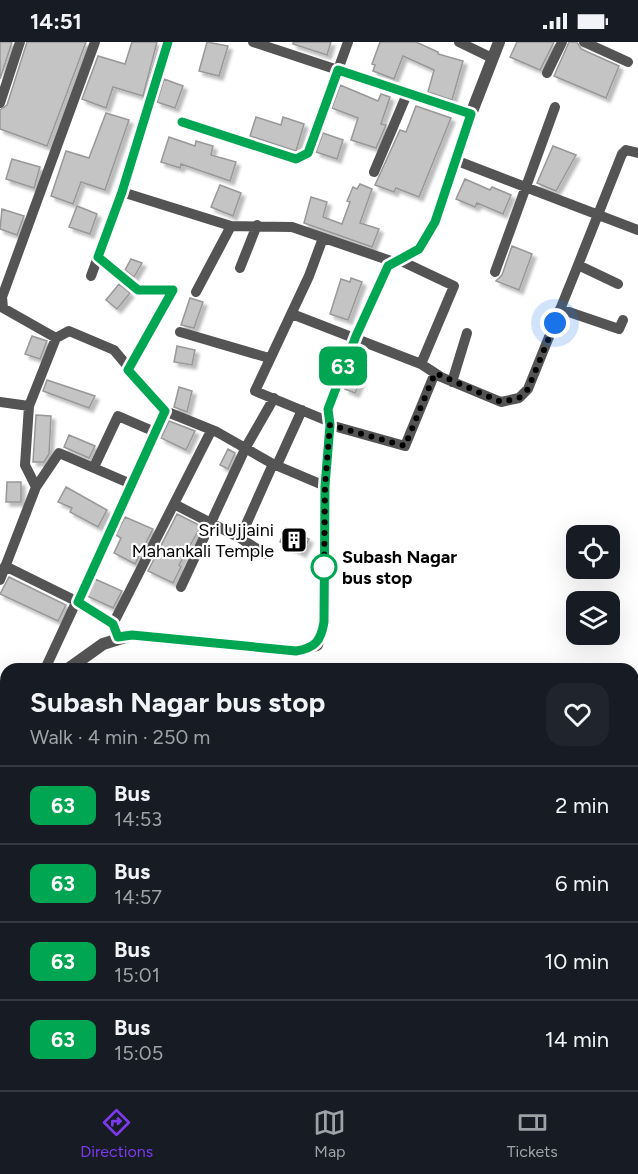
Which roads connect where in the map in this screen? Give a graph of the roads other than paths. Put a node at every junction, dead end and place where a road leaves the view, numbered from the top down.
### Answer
1 (20, 42) edge
2 (95, 42) edge
3 (168, 42) edge
4 (253, 42) edge
5 (348, 42) edge
6 (459, 42) edge
7 (499, 42) edge
8 (562, 42) edge
9 (584, 42) edge
10 (614, 42) edge
11 (274, 46) edge
12 (609, 53) junction
13 (492, 58) junction
14 (627, 62) dead end
15 (338, 70) junction
16 (547, 73) dead end
17 (407, 94) junction
18 (0, 103) edge
19 (555, 108) dead end
20 (471, 114) junction
21 (182, 122) dead end
22 (638, 153) edge
23 (455, 160) junction
24 (374, 172) dead end
25 (526, 186) junction
26 (122, 192) junction
27 (599, 217) junction
28 (257, 225) junction
29 (231, 226) junction
30 (638, 230) edge
31 (322, 238) junction
32 (98, 257) junction
33 (396, 261) junction
34 (578, 265) junction
35 (240, 268) dead end
36 (495, 272) dead end
37 (91, 276) dead end
38 (618, 284) dead end
39 (196, 292) dead end
40 (561, 309) junction
41 (292, 314) junction
42 (623, 320) dead end
43 (180, 332) dead end
44 (468, 333) dead end
45 (356, 336) junction
46 (56, 338) junction
47 (269, 358) junction
48 (421, 364) junction
49 (128, 370) junction
50 (435, 373) junction
51 (452, 382) junction
52 (274, 398) junction
53 (0, 402) edge
54 (29, 406) junction
55 (302, 410) junction
56 (165, 411) junction
57 (330, 423) junction
58 (211, 431) junction
59 (155, 432) junction
60 (246, 447) junction
61 (275, 464) junction
62 (94, 467) junction
63 (130, 484) junction
64 (325, 486) junction
65 (36, 487) junction
66 (174, 504) junction
67 (212, 523) junction
68 (240, 538) junction
69 (265, 554) dead end
70 (2, 573) edge
71 (181, 587) dead end
72 (78, 602) junction
73 (113, 624) junction
74 (118, 637) junction
75 (48, 663) edge
76 (76, 663) edge

1 - 18 street
2 - 46 street
3 - 26 street
4 - 11 street
5 - 15 street
6 - 13 street
7 - 13 street
8 - 16 street
9 - 12 street
10 - 12 street
11 - 15 street
12 - 14 street
13 - 20 street
15 - 17 street
15 - 21 street
17 - 20 street
17 - 24 street
19 - 25 street
20 - 23 street
22 - 27 street
23 - 25 street
23 - 33 street
25 - 27 street
25 - 36 street
26 - 29 street
26 - 32 street
27 - 30 street
27 - 34 street
28 - 29 street
28 - 31 street
28 - 35 street
29 - 39 street
31 - 33 street
31 - 41 street
32 - 37 street
32 - 49 street
33 - 45 street
33 - 48 street
34 - 38 street
34 - 40 street
40 - 42 street
40 - 51 street
41 - 45 street
41 - 47 street
43 - 47 street
44 - 51 street
45 - 48 street
45 - 57 street
46 - 49 street
46 - 54 street
47 - 52 street
48 - 50 street
49 - 56 street
50 - 51 street
50 - 57 street
52 - 55 street
52 - 60 street
53 - 54 street
54 - 65 street
55 - 57 street
55 - 61 street
56 - 58 street
56 - 59 street
57 - 64 street
58 - 60 street
58 - 66 street
59 - 62 street
59 - 63 street
60 - 61 street
60 - 67 street
61 - 64 street
61 - 68 street
62 - 63 street
62 - 65 street
63 - 72 street
64 - 74 street
65 - 70 street
66 - 67 street
66 - 73 street
67 - 68 street
67 - 71 street
68 - 69 street
70 - 72 street
72 - 73 street
72 - 75 street
73 - 74 street
74 - 76 street

